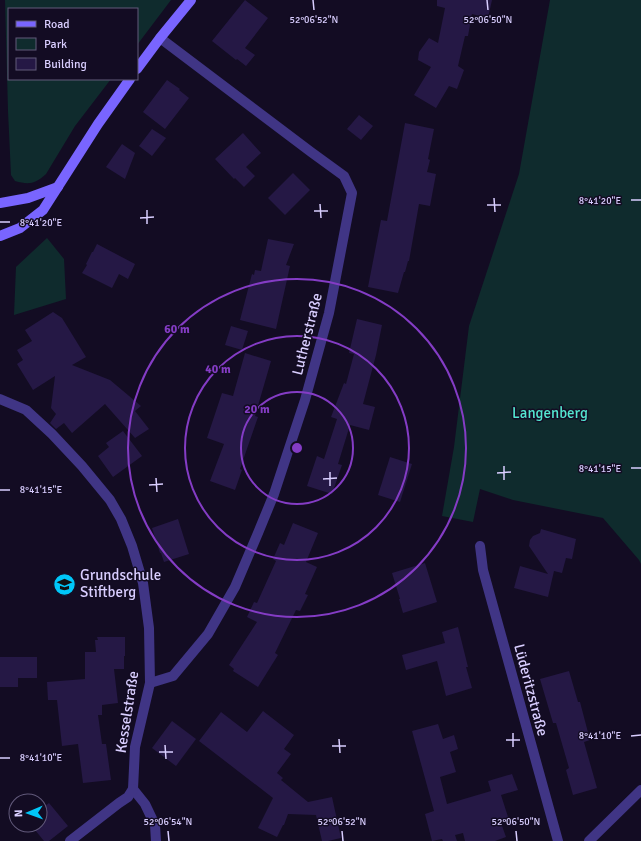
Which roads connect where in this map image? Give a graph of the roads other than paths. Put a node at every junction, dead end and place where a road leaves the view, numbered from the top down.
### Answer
1 (190, 0) edge
2 (160, 38) junction
3 (138, 68) edge
4 (129, 80) edge
5 (58, 187) junction
6 (0, 203) edge
7 (0, 236) edge
8 (0, 399) edge
9 (480, 546) dead end
10 (150, 683) junction
11 (133, 790) junction
12 (641, 790) edge
13 (70, 841) edge
14 (156, 841) edge
15 (558, 841) edge
16 (589, 841) edge

1 - 2 street
2 - 3 street
2 - 10 street, Lutherstraße
4 - 5 street
5 - 6 street
5 - 7 street
8 - 10 street, Kesselstraße
9 - 15 street, Lüderitzstraße
10 - 11 street, Kesselstraße
11 - 13 street
11 - 14 street
12 - 16 street

